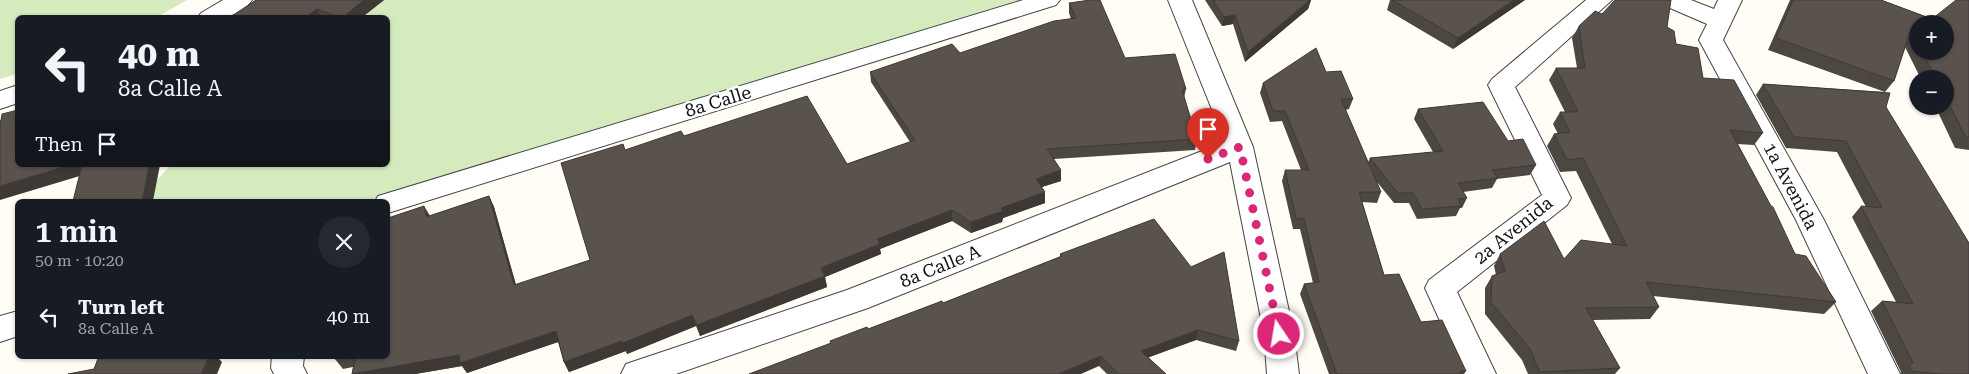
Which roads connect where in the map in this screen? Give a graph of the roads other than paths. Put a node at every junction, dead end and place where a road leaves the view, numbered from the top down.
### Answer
1 (240, 0) edge
2 (1048, 0) edge
3 (1180, 0) edge
4 (1600, 0) edge
5 (1671, 0) edge
6 (1725, 11) edge
7 (214, 15) edge
8 (15, 95) edge
9 (0, 100) edge
10 (1240, 147) junction
11 (390, 202) edge
12 (15, 324) edge
13 (0, 329) edge
14 (288, 359) edge
15 (291, 374) edge
16 (637, 374) edge
17 (1283, 374) edge
18 (1480, 374) edge
19 (1884, 374) edge

1 - 7 street
2 - 11 street, 8a Calle
3 - 10 street
4 - 18 street, 2a Avenida
5 - 6 street
6 - 19 street, 1a Avenida
8 - 9 street
10 - 16 street, 8a Calle A
10 - 17 street
12 - 13 street
14 - 15 street

